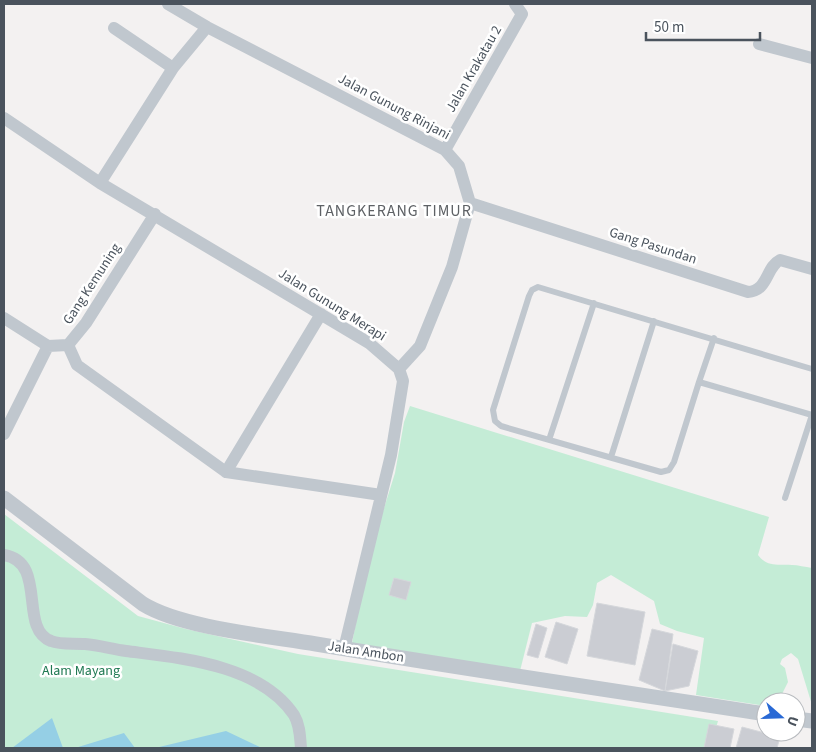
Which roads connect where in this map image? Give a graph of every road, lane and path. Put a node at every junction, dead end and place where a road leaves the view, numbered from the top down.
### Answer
1 (168, 4) edge
2 (521, 7) edge
3 (207, 27) junction
4 (114, 28) dead end
5 (759, 44) dead end
6 (812, 58) edge
7 (173, 68) junction
8 (4, 118) edge
9 (445, 150) junction
10 (100, 183) junction
11 (470, 203) junction
12 (155, 214) junction
13 (812, 269) edge
14 (594, 303) junction
15 (321, 314) junction
16 (4, 318) edge
17 (654, 321) junction
18 (714, 338) junction
19 (68, 345) junction
20 (48, 346) junction
21 (399, 369) junction
22 (812, 369) edge
23 (699, 382) junction
24 (812, 415) edge
25 (4, 434) edge
26 (549, 440) junction
27 (611, 457) junction
28 (226, 472) junction
29 (381, 495) junction
30 (4, 498) edge
31 (785, 498) dead end
32 (4, 555) edge
33 (344, 649) junction
34 (756, 712) edge
35 (301, 748) edge

1 - 3 street, Jalan Gunung Rinjani
2 - 9 street, Jalan Krakatau 2
3 - 7 street
3 - 9 street, Jalan Gunung Rinjani
4 - 7 street
5 - 6 street
7 - 10 street
8 - 10 street, Jalan Gunung Merapi
9 - 11 street, Jalan Gunung Rinjani
10 - 12 street, Jalan Gunung Merapi
11 - 13 street, Gang Pasundan
11 - 21 street
12 - 15 street, Jalan Gunung Merapi
12 - 19 street, Gang Kemuning
14 - 17 lane
14 - 26 lane
14 - 26 lane
15 - 21 street, Jalan Gunung Merapi
15 - 28 street
16 - 20 street
17 - 18 lane
17 - 27 lane
18 - 22 lane
18 - 23 lane
19 - 20 street, Gang Kemuning
19 - 28 street
20 - 25 street
21 - 29 street
23 - 24 lane
23 - 27 lane
24 - 31 lane
26 - 27 lane
28 - 29 street
29 - 33 street
30 - 33 street, Jalan Ambon
32 - 35 street
33 - 34 street, Jalan Ambon

